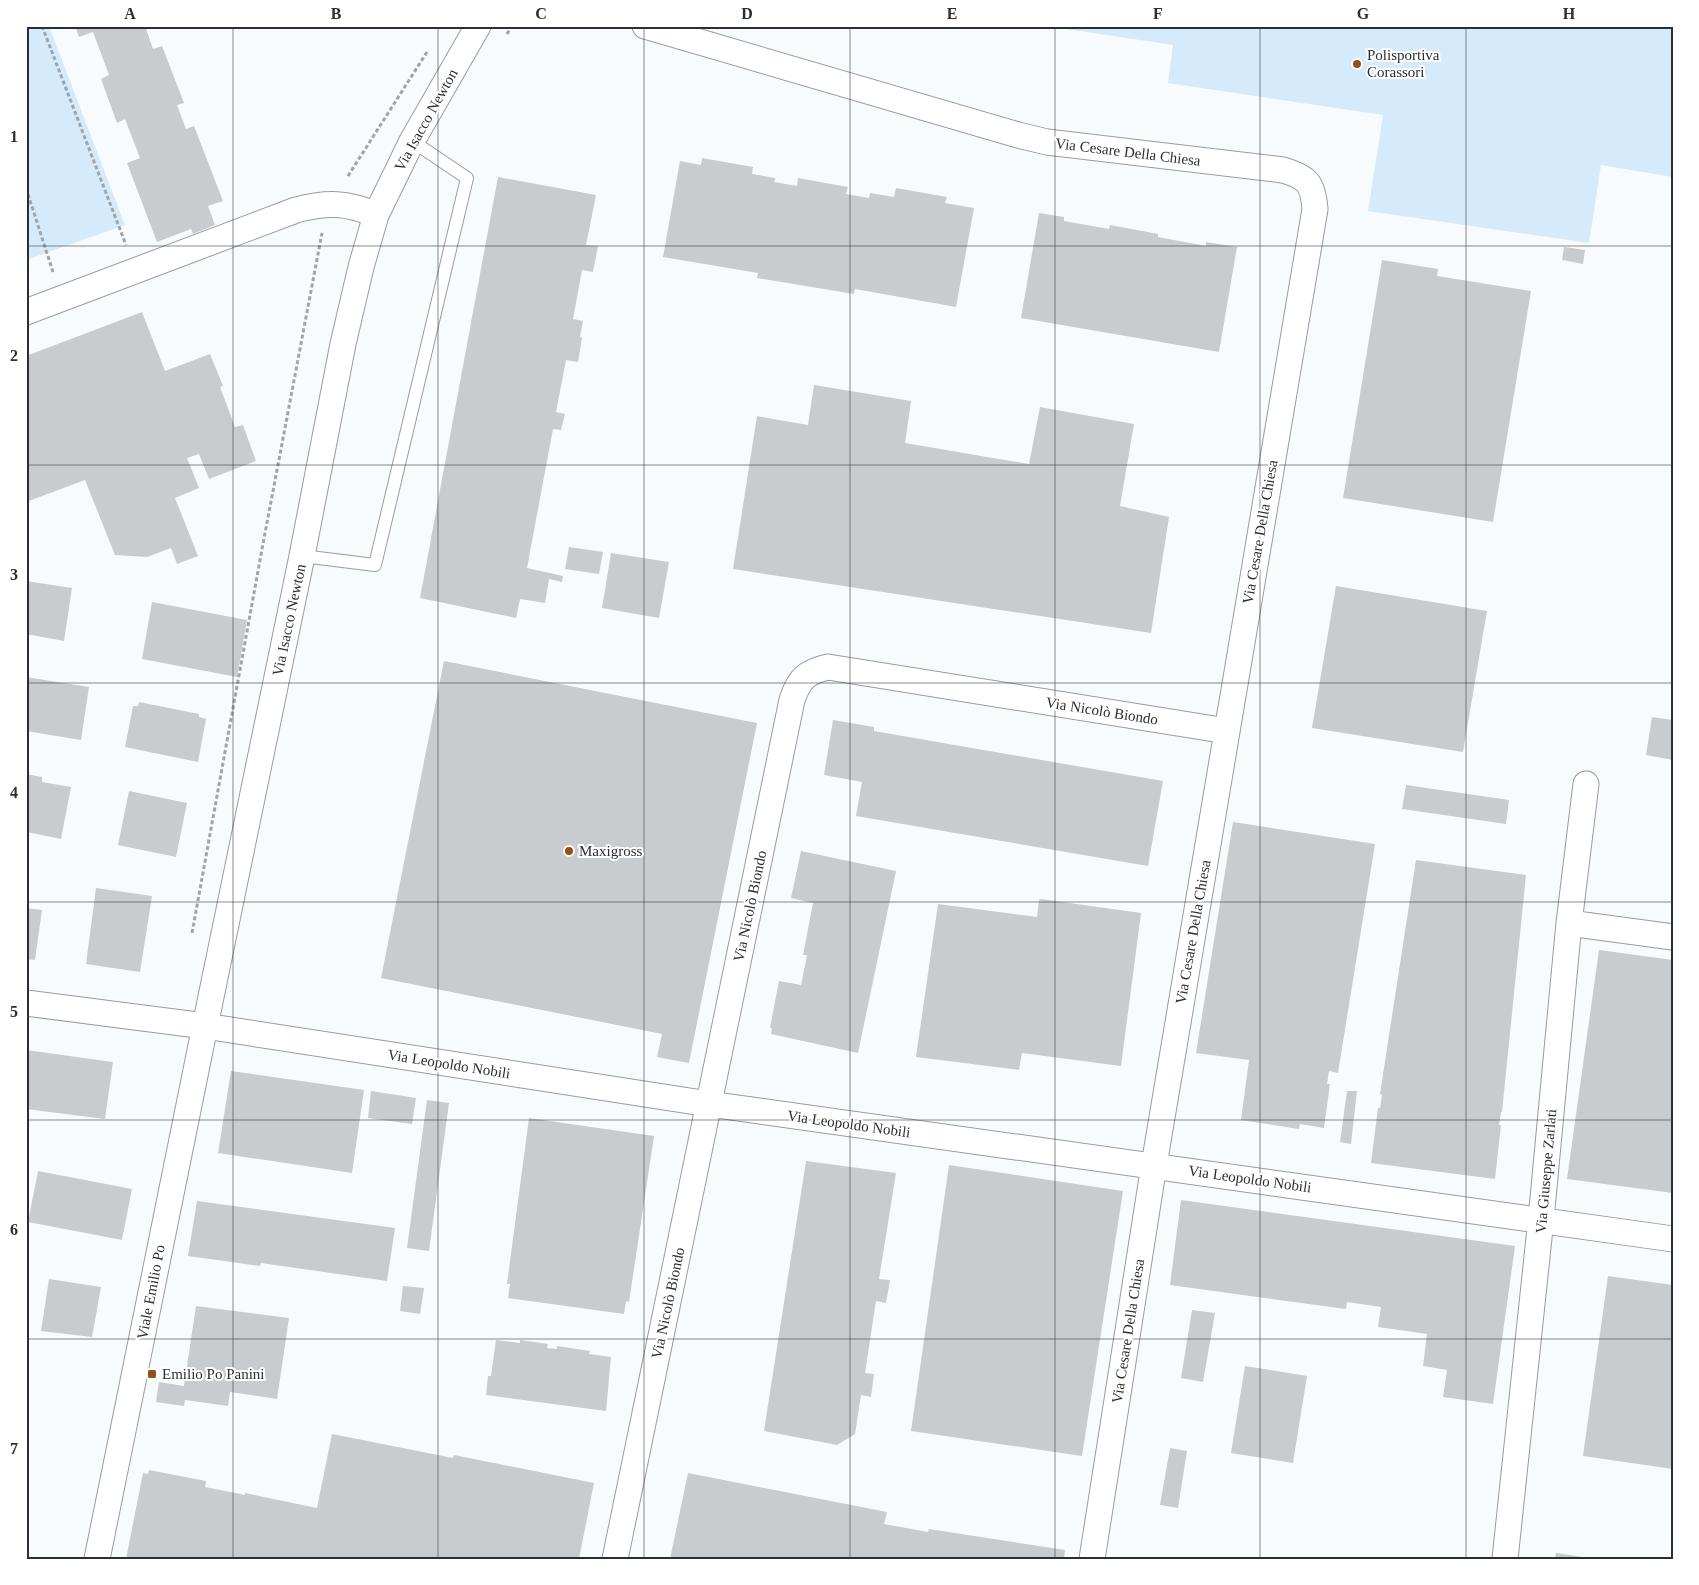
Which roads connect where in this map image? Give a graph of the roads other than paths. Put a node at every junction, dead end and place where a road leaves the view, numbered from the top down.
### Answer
1 (478, 26) edge
2 (645, 26) edge
3 (412, 142) junction
4 (376, 216) junction
5 (26, 312) edge
6 (302, 556) junction
7 (1227, 731) junction
8 (1586, 784) dead end
9 (1569, 923) junction
10 (1673, 937) edge
11 (26, 1003) edge
12 (205, 1026) junction
13 (709, 1104) junction
14 (1154, 1165) junction
15 (1541, 1220) junction
16 (1673, 1239) edge
17 (97, 1559) edge
18 (615, 1559) edge
19 (1092, 1559) edge
20 (1505, 1559) edge

1 - 3 street, Via Isacco Newton
2 - 7 street, Via Cesare Della Chiesa
3 - 4 street, Via Isacco Newton
3 - 6 lane
4 - 5 street
4 - 6 street, Via Isacco Newton
6 - 12 street, Via Isacco Newton
7 - 13 street, Via Nicolò Biondo
7 - 14 street, Via Cesare Della Chiesa
8 - 9 street, Via Giuseppe Zarlati
9 - 10 street
9 - 15 street, Via Giuseppe Zarlati
11 - 12 street, Via Leopoldo Nobili
12 - 13 street, Via Leopoldo Nobili
12 - 17 street, Viale Emilio Po
13 - 14 street, Via Leopoldo Nobili
13 - 18 street, Via Nicolò Biondo
14 - 15 street, Via Leopoldo Nobili
14 - 19 street, Via Cesare Della Chiesa
15 - 16 street, Via Leopoldo Nobili
15 - 20 street, Via Giuseppe Zarlati

